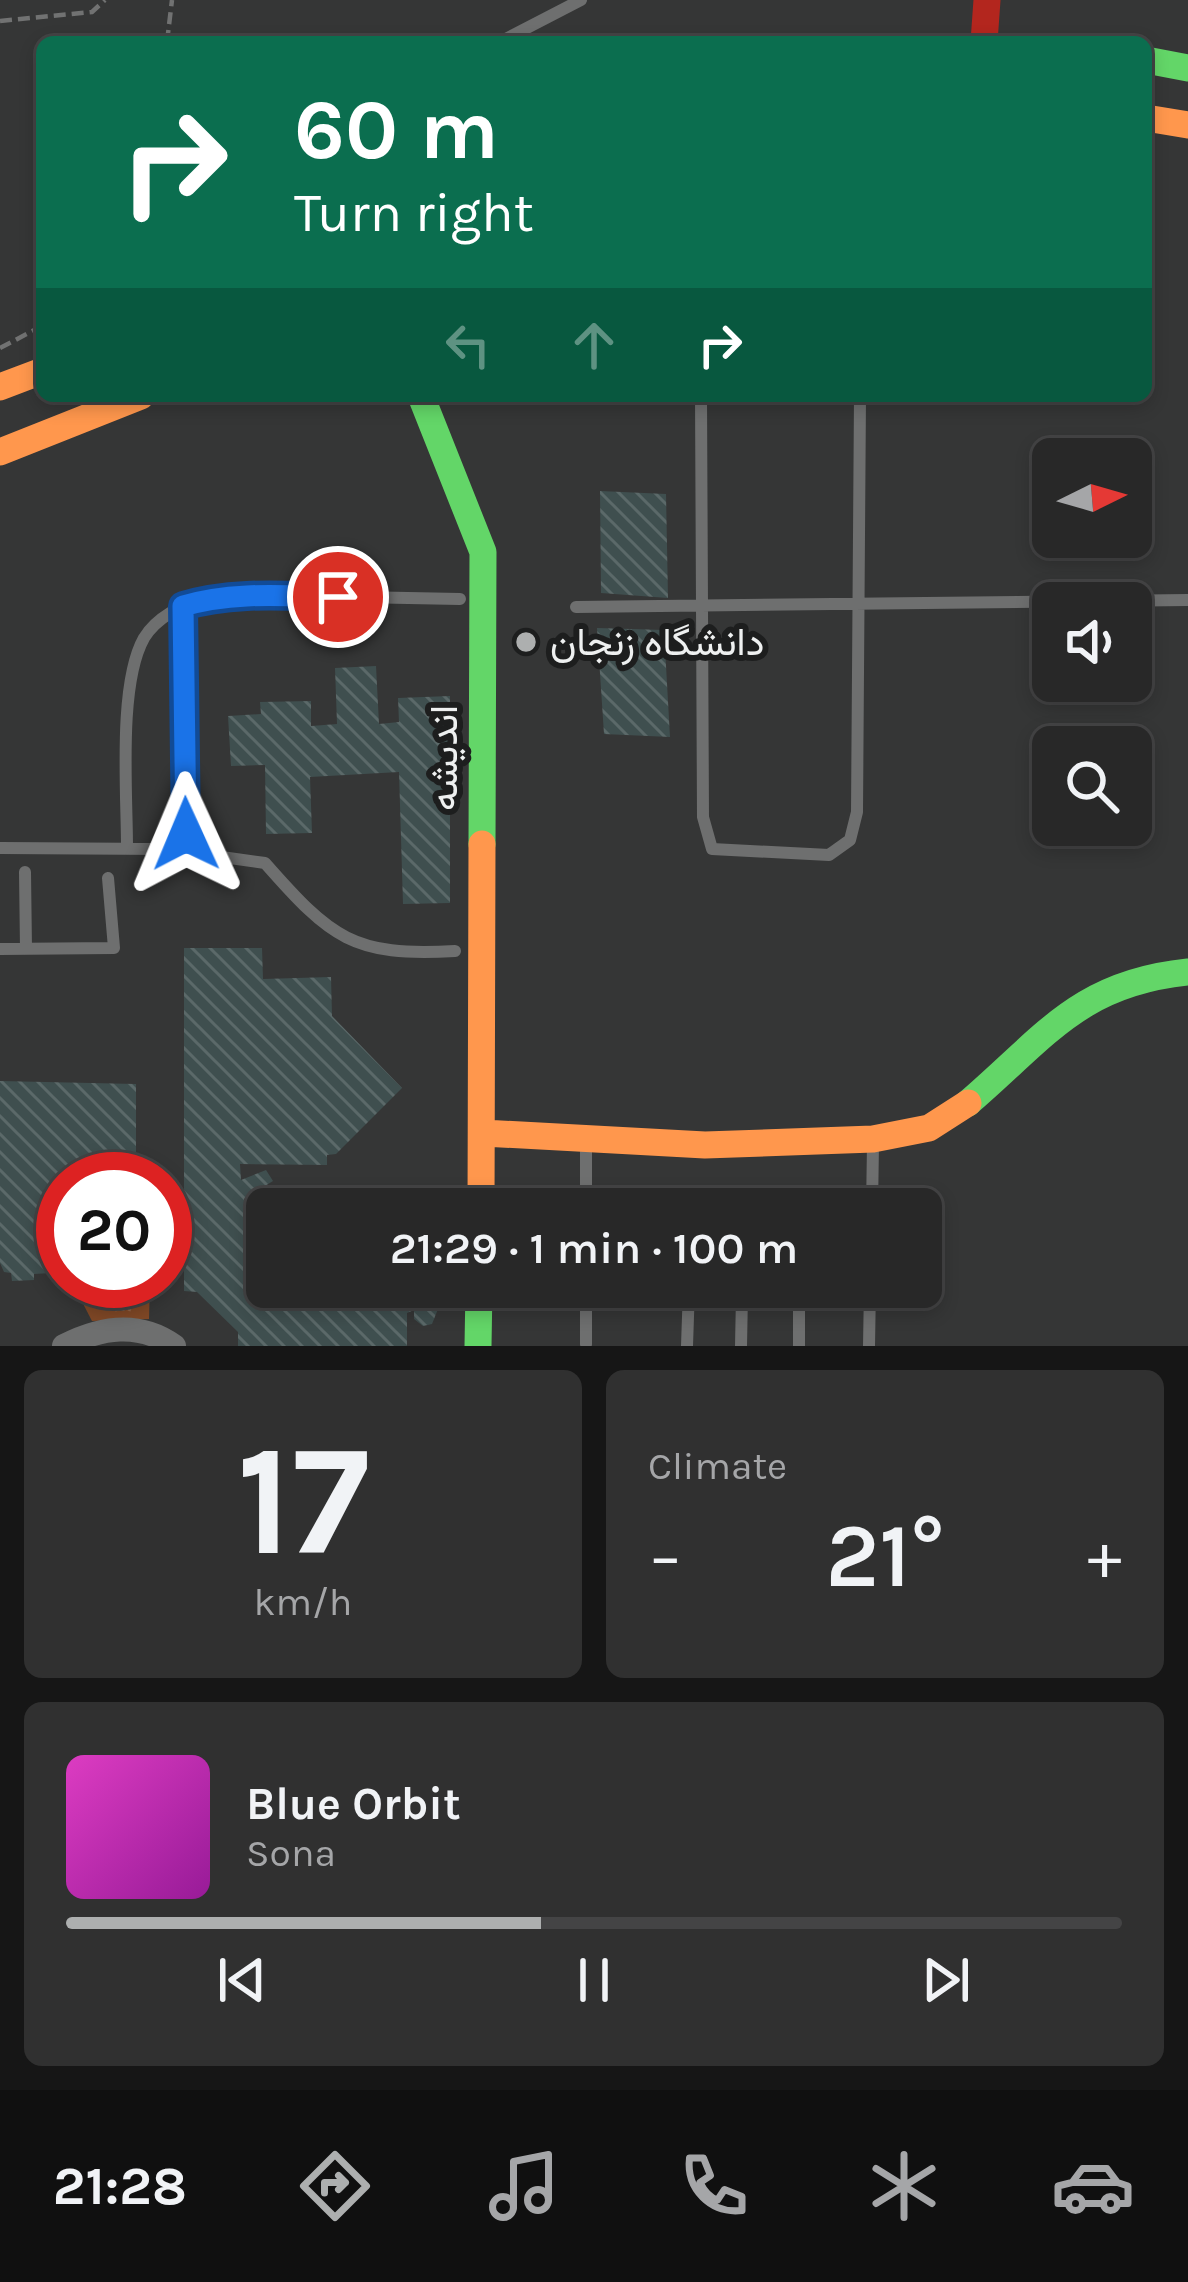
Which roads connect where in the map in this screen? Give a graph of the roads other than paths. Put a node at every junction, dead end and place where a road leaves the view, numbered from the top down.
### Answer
1 (581, 0) edge
2 (987, 0) edge
3 (512, 36) edge
4 (984, 36) edge
5 (1152, 61) edge
6 (1188, 68) edge
7 (1152, 119) edge
8 (1188, 125) edge
9 (36, 373) edge
10 (0, 388) edge
11 (125, 402) edge
12 (423, 402) edge
13 (701, 402) edge
14 (860, 402) edge
15 (0, 452) edge
16 (460, 599) dead end
17 (1188, 600) edge
18 (859, 602) junction
19 (701, 605) junction
20 (183, 606) junction
21 (576, 608) dead end
22 (186, 834) dead end
23 (127, 847) junction
24 (0, 848) edge
25 (25, 872) dead end
26 (108, 878) dead end
27 (0, 949) edge
28 (26, 949) junction
29 (455, 951) dead end
30 (1188, 972) edge
31 (482, 1133) junction
32 (873, 1138) junction
33 (586, 1139) junction
34 (481, 1188) edge
35 (586, 1188) edge
36 (872, 1188) edge
37 (479, 1308) edge
38 (586, 1308) edge
39 (688, 1308) edge
40 (742, 1308) edge
41 (800, 1308) edge
42 (870, 1308) edge
43 (586, 1344) edge
44 (64, 1346) edge
45 (174, 1346) edge
46 (478, 1346) edge
47 (688, 1346) edge
48 (741, 1346) edge
49 (799, 1346) edge
50 (869, 1346) edge

1 - 3 lane
2 - 4 street
5 - 6 street
7 - 8 street
9 - 10 street
11 - 15 street
12 - 31 street, اندیشه
13 - 19 lane
14 - 18 lane
16 - 20 lane
17 - 18 lane
18 - 19 lane
18 - 19 lane
19 - 21 lane
20 - 22 lane
20 - 23 lane
23 - 24 lane
23 - 29 lane
25 - 28 lane
26 - 28 lane
27 - 28 lane
30 - 32 street
31 - 33 street
31 - 34 street, اندیشه
32 - 33 street
32 - 36 lane
33 - 35 lane
37 - 46 street
38 - 43 lane
39 - 47 lane
40 - 48 lane
41 - 49 lane
42 - 50 lane
44 - 45 street

